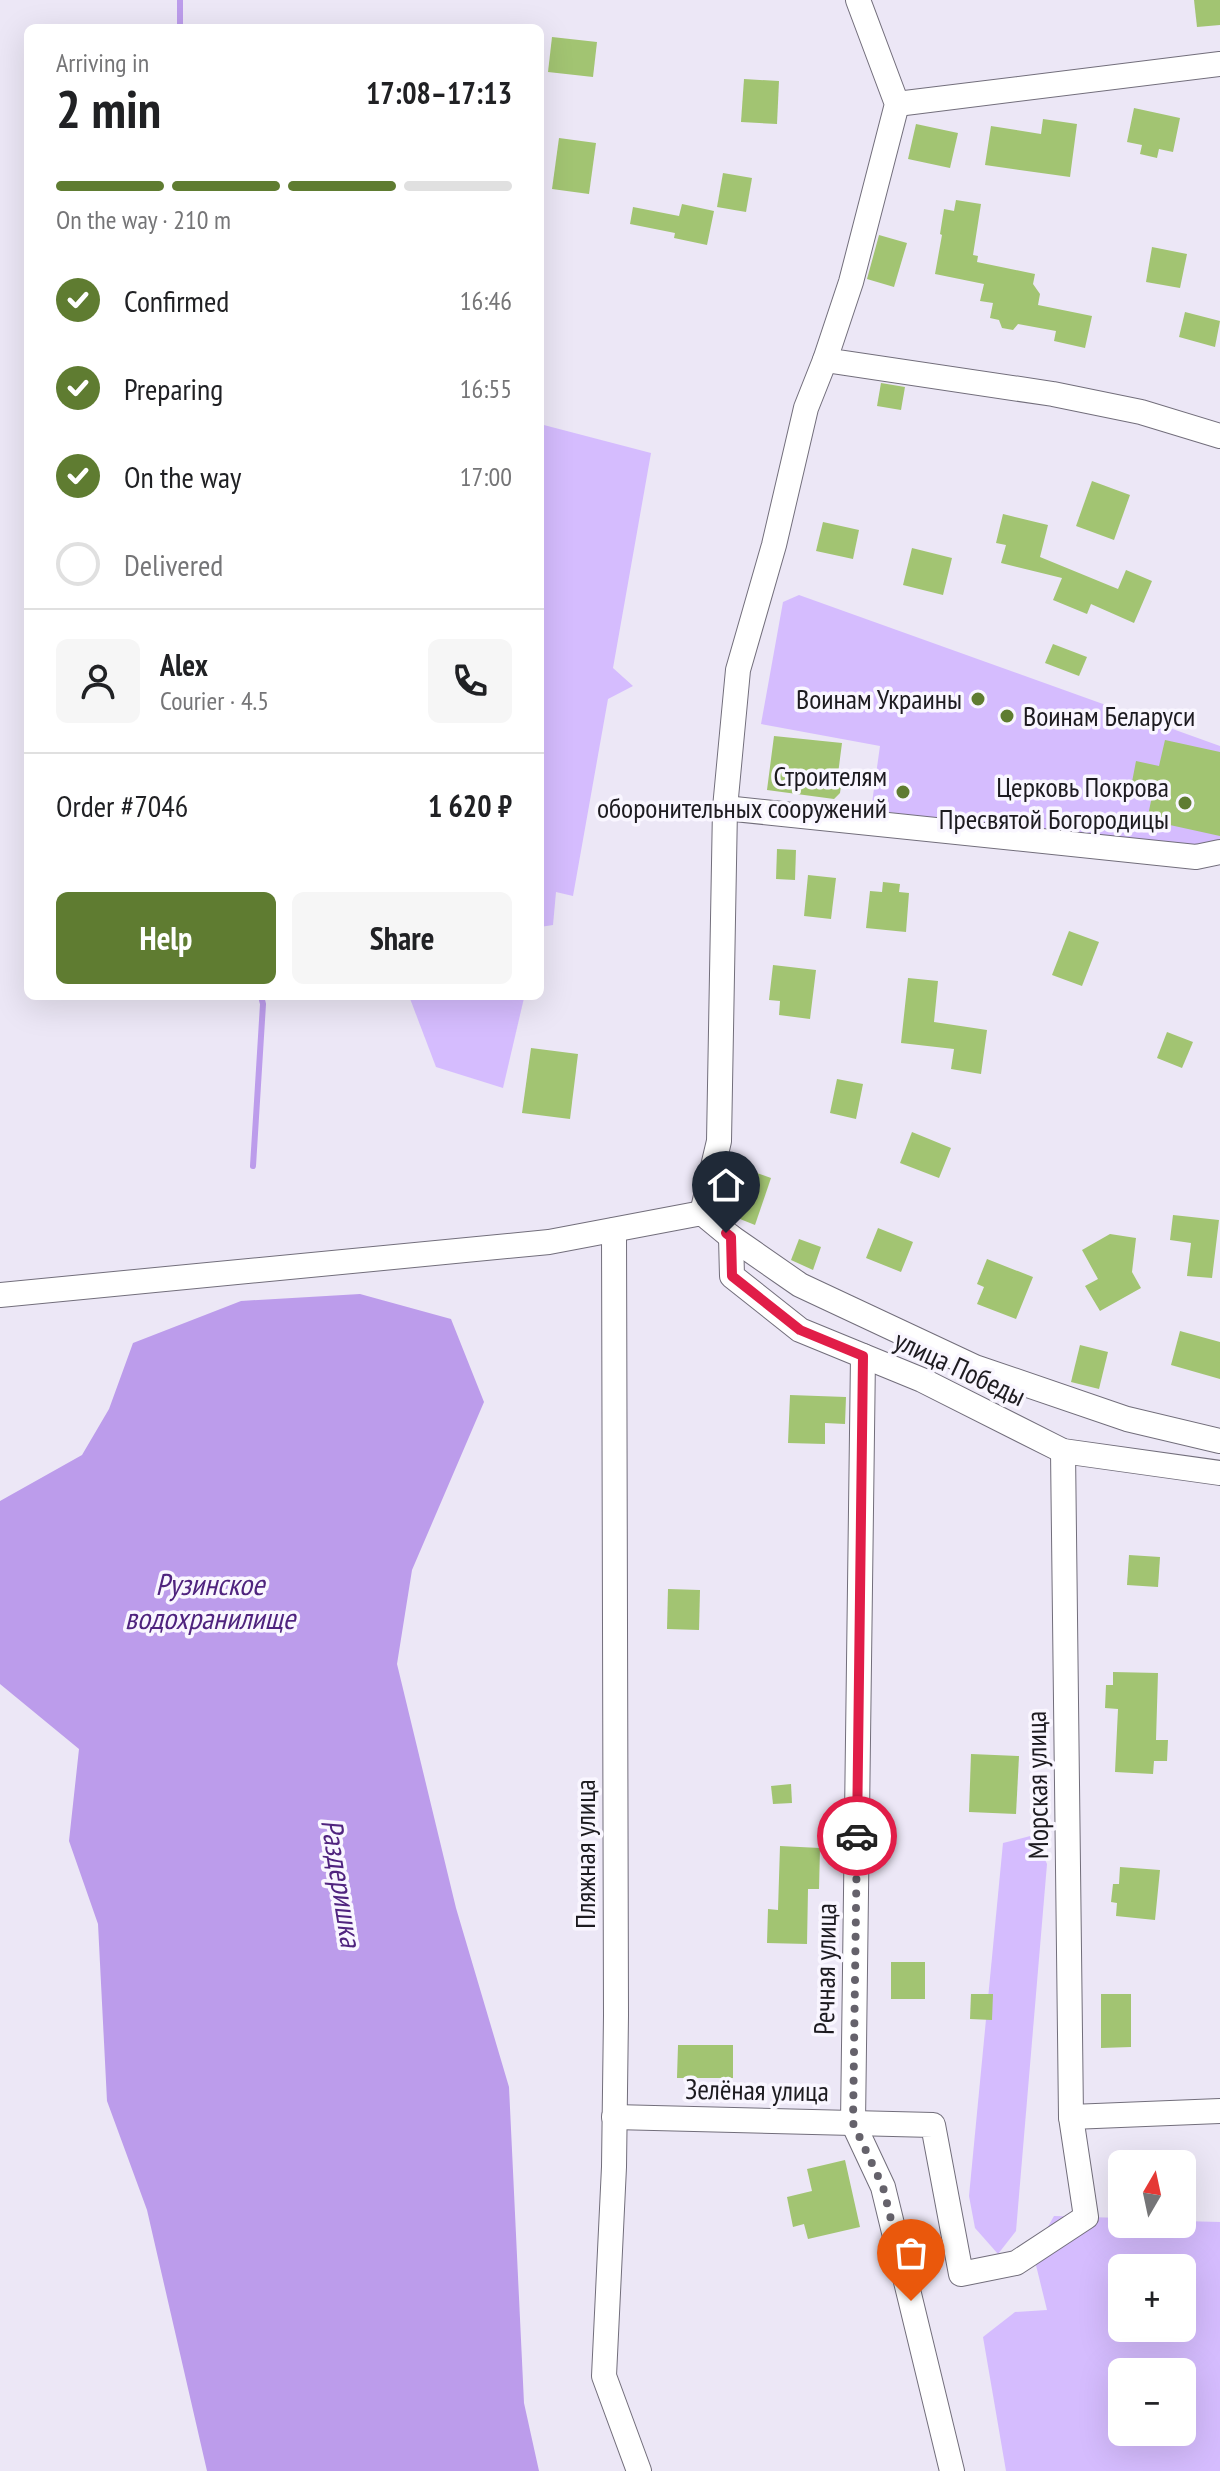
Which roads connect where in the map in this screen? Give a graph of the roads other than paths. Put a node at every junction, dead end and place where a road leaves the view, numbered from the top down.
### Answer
1 (858, 0) edge
2 (1220, 64) edge
3 (897, 104) junction
4 (825, 360) junction
5 (1220, 436) edge
6 (725, 808) junction
7 (1220, 852) edge
8 (702, 1213) junction
9 (614, 1230) junction
10 (731, 1237) junction
11 (0, 1295) edge
12 (863, 1356) junction
13 (1220, 1441) edge
14 (1063, 1451) junction
15 (1220, 1473) edge
16 (1220, 2111) edge
17 (614, 2117) junction
18 (1071, 2117) junction
19 (853, 2123) junction
20 (639, 2471) edge
21 (952, 2471) edge

1 - 3 street
2 - 3 street
3 - 4 street
4 - 5 street
4 - 6 street
6 - 7 street
6 - 8 street
8 - 9 street
8 - 10 street
9 - 11 street
9 - 17 street, Пляжная улица
10 - 12 street, улица Победы
10 - 13 street
12 - 14 street, улица Победы
12 - 19 street, Речная улица
14 - 15 street, улица Победы
14 - 18 street, Морская улица
16 - 18 street
17 - 19 street, Зелёная улица
17 - 20 street, Пляжная улица
18 - 19 street, Зелёная улица
19 - 21 street, Речная улица

